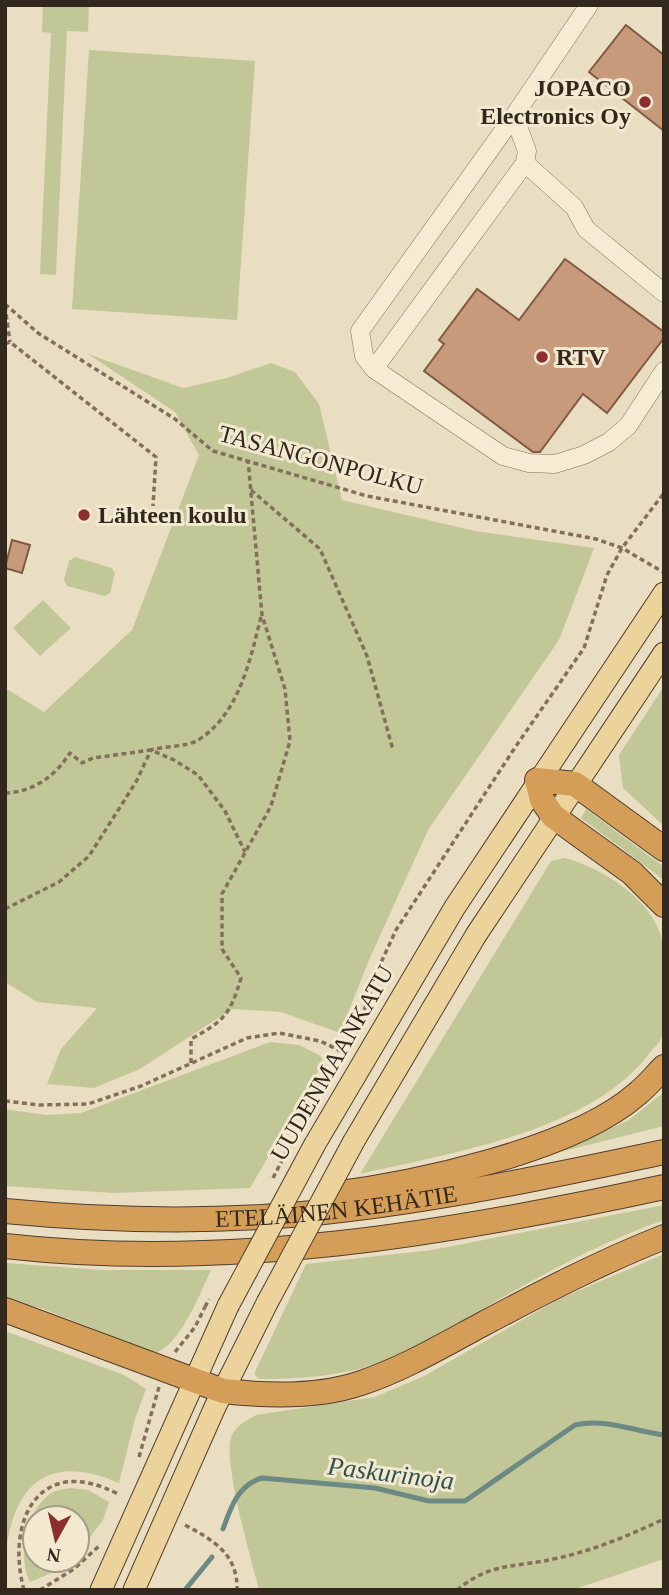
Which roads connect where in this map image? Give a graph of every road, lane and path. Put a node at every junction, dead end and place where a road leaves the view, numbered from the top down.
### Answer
1 (589, 5) edge
2 (514, 116) junction
3 (525, 163) junction
4 (664, 293) edge
5 (5, 305) edge
6 (8, 343) edge
7 (374, 369) junction
8 (664, 371) edge
9 (248, 460) junction
10 (250, 489) junction
11 (664, 493) edge
12 (153, 506) dead end
13 (622, 548) junction
14 (663, 572) edge
15 (664, 593) edge
16 (262, 615) junction
17 (664, 653) edge
18 (151, 750) junction
19 (393, 750) dead end
20 (537, 780) junction
21 (575, 784) junction
22 (5, 793) edge
23 (553, 816) junction
24 (664, 849) edge
25 (245, 853) junction
26 (664, 905) edge
27 (5, 909) edge
28 (353, 1041) dead end
29 (191, 1063) junction
30 (340, 1065) dead end
31 (664, 1068) edge
32 (5, 1101) edge
33 (306, 1139) junction
34 (290, 1145) dead end
35 (664, 1152) edge
36 (664, 1187) edge
37 (5, 1211) edge
38 (48, 1215) junction
39 (664, 1237) edge
40 (5, 1247) edge
41 (205, 1307) dead end
42 (5, 1310) edge
43 (166, 1370) junction
44 (192, 1381) junction
45 (223, 1391) junction
46 (137, 1464) dead end
47 (118, 1494) dead end
48 (664, 1519) edge
49 (185, 1525) dead end
50 (107, 1536) dead end
51 (117, 1555) junction
52 (24, 1590) edge
53 (40, 1590) edge
54 (91, 1590) edge
55 (101, 1590) edge
56 (135, 1590) edge
57 (237, 1590) edge
58 (457, 1590) edge

1 - 2 street
2 - 3 street
2 - 7 street
3 - 4 street
3 - 7 street
5 - 6 path
5 - 9 path, TASANGONPOLKU
6 - 12 path
7 - 8 street
9 - 10 path
9 - 13 path, TASANGONPOLKU
10 - 16 path
10 - 19 path
11 - 13 path
13 - 14 path, TASANGONPOLKU
13 - 28 path
15 - 20 main road, UUDENMAANKATU
16 - 18 path
16 - 25 path
17 - 21 main road
18 - 22 path
18 - 25 path
18 - 27 path
20 - 21 highway
20 - 23 highway
20 - 33 main road, UUDENMAANKATU
21 - 23 main road
21 - 24 highway
23 - 26 highway
23 - 45 main road, bridge
25 - 29 path
29 - 30 path
29 - 32 path
31 - 38 highway
33 - 34 path
33 - 44 main road, UUDENMAANKATU, bridge
35 - 38 highway, ETELÄINEN KEHÄTIE
36 - 40 highway, ETELÄINEN KEHÄTIE
37 - 38 highway, ETELÄINEN KEHÄTIE
39 - 45 highway
41 - 43 path
42 - 43 highway
43 - 44 highway
43 - 46 path
44 - 45 highway
44 - 51 main road, UUDENMAANKATU
45 - 56 main road
47 - 52 path
48 - 58 path
49 - 57 path
50 - 53 path
51 - 54 main road
51 - 55 main road, UUDENMAANKATU

